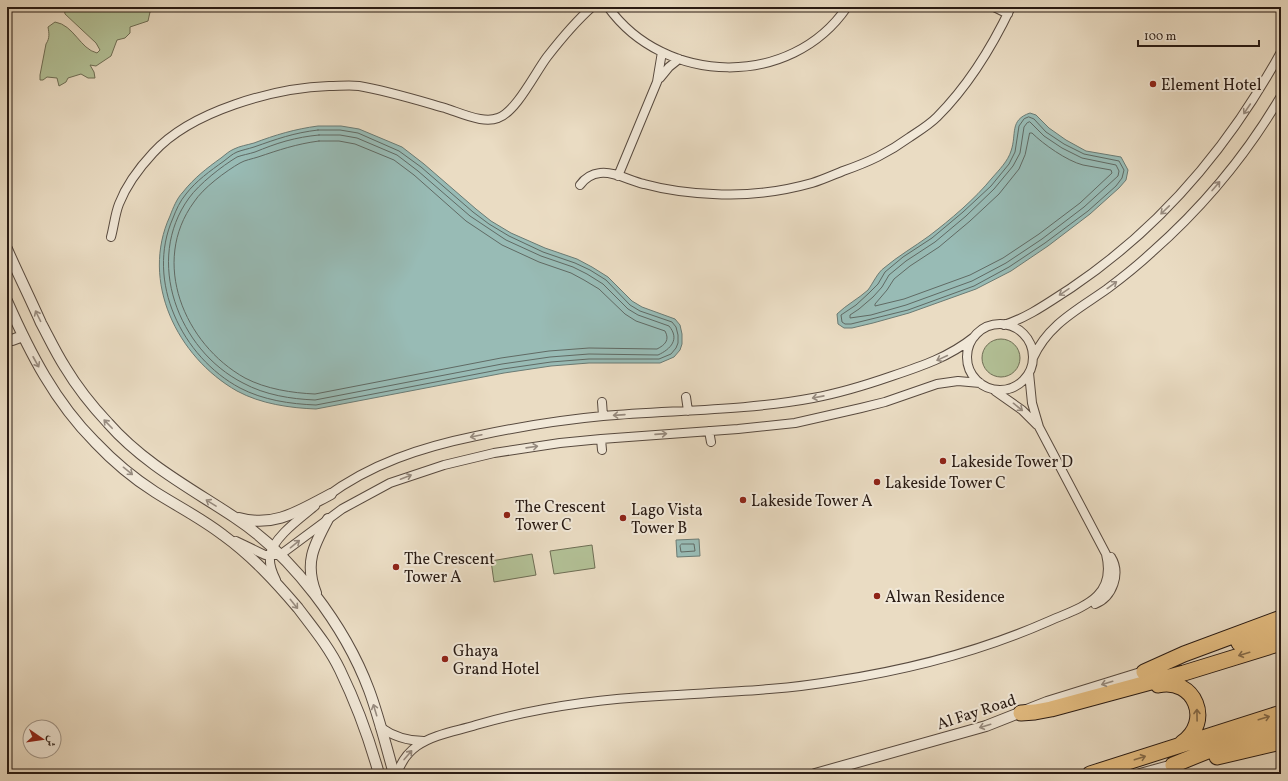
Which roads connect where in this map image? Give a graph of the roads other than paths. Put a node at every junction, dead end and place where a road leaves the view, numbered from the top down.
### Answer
1 (592, 7) edge
2 (608, 7) edge
3 (847, 7) edge
4 (994, 7) edge
5 (1009, 10) edge
6 (662, 52) junction
7 (1281, 52) edge
8 (679, 59) junction
9 (657, 82) junction
10 (1281, 96) edge
11 (618, 176) junction
12 (580, 185) dead end
13 (111, 237) dead end
14 (7, 249) edge
15 (7, 301) edge
16 (1004, 324) junction
17 (23, 336) junction
18 (974, 337) junction
19 (12, 340) dead end
20 (1033, 358) junction
21 (1029, 373) junction
22 (980, 383) junction
23 (994, 390) junction
24 (686, 397) dead end
25 (602, 402) dead end
26 (688, 411) junction
27 (603, 416) junction
28 (1039, 427) junction
29 (710, 431) junction
30 (601, 438) junction
31 (711, 442) dead end
32 (602, 450) dead end
33 (330, 494) junction
34 (235, 517) junction
35 (328, 519) junction
36 (223, 534) junction
37 (274, 553) junction
38 (277, 584) junction
39 (320, 600) junction
40 (1281, 618) edge
41 (1281, 630) edge
42 (1281, 643) edge
43 (1144, 672) junction
44 (1124, 689) junction
45 (1021, 713) junction
46 (1281, 713) edge
47 (380, 727) junction
48 (1281, 728) edge
49 (425, 741) junction
50 (1281, 742) edge
51 (1177, 745) junction
52 (1173, 765) junction
53 (379, 774) edge
54 (394, 774) edge
55 (397, 774) edge
56 (815, 774) edge
57 (1090, 774) edge
58 (1140, 774) edge

1 - 13 street
2 - 6 street
3 - 8 street
4 - 5 street
5 - 11 street
6 - 8 street
6 - 9 street
7 -> 16 street
8 - 9 street
9 - 11 street
20 -> 10 street
11 - 12 street
34 -> 14 street
15 - 17 street
16 - 18 street
16 - 20 street
17 - 19 street
17 -> 36 street
18 - 22 street
18 -> 26 street
20 - 21 street
21 - 23 street
21 - 28 street
22 - 23 street
22 - 29 street
23 -> 28 street
24 - 26 street
25 - 27 street
26 -> 27 street
27 -> 33 street
28 - 49 street
30 -> 29 street
29 - 31 street
30 - 32 street
35 -> 30 street
33 - 34 street
33 - 37 street
34 - 37 street
37 -> 35 street
35 - 39 street
36 - 37 street
36 - 38 street
37 - 38 street
37 - 39 street
38 -> 53 street
47 -> 39 street
40 - 43 highway
41 - 43 highway
42 -> 44 highway
43 -> 45 street, Al Fay Road
44 - 45 highway
51 -> 44 highway
45 -> 56 street, Al Fay Road
51 -> 46 highway
47 - 49 street
47 - 54 street
48 - 52 highway
55 -> 49 street
50 - 52 highway
57 -> 51 highway
52 - 58 street

